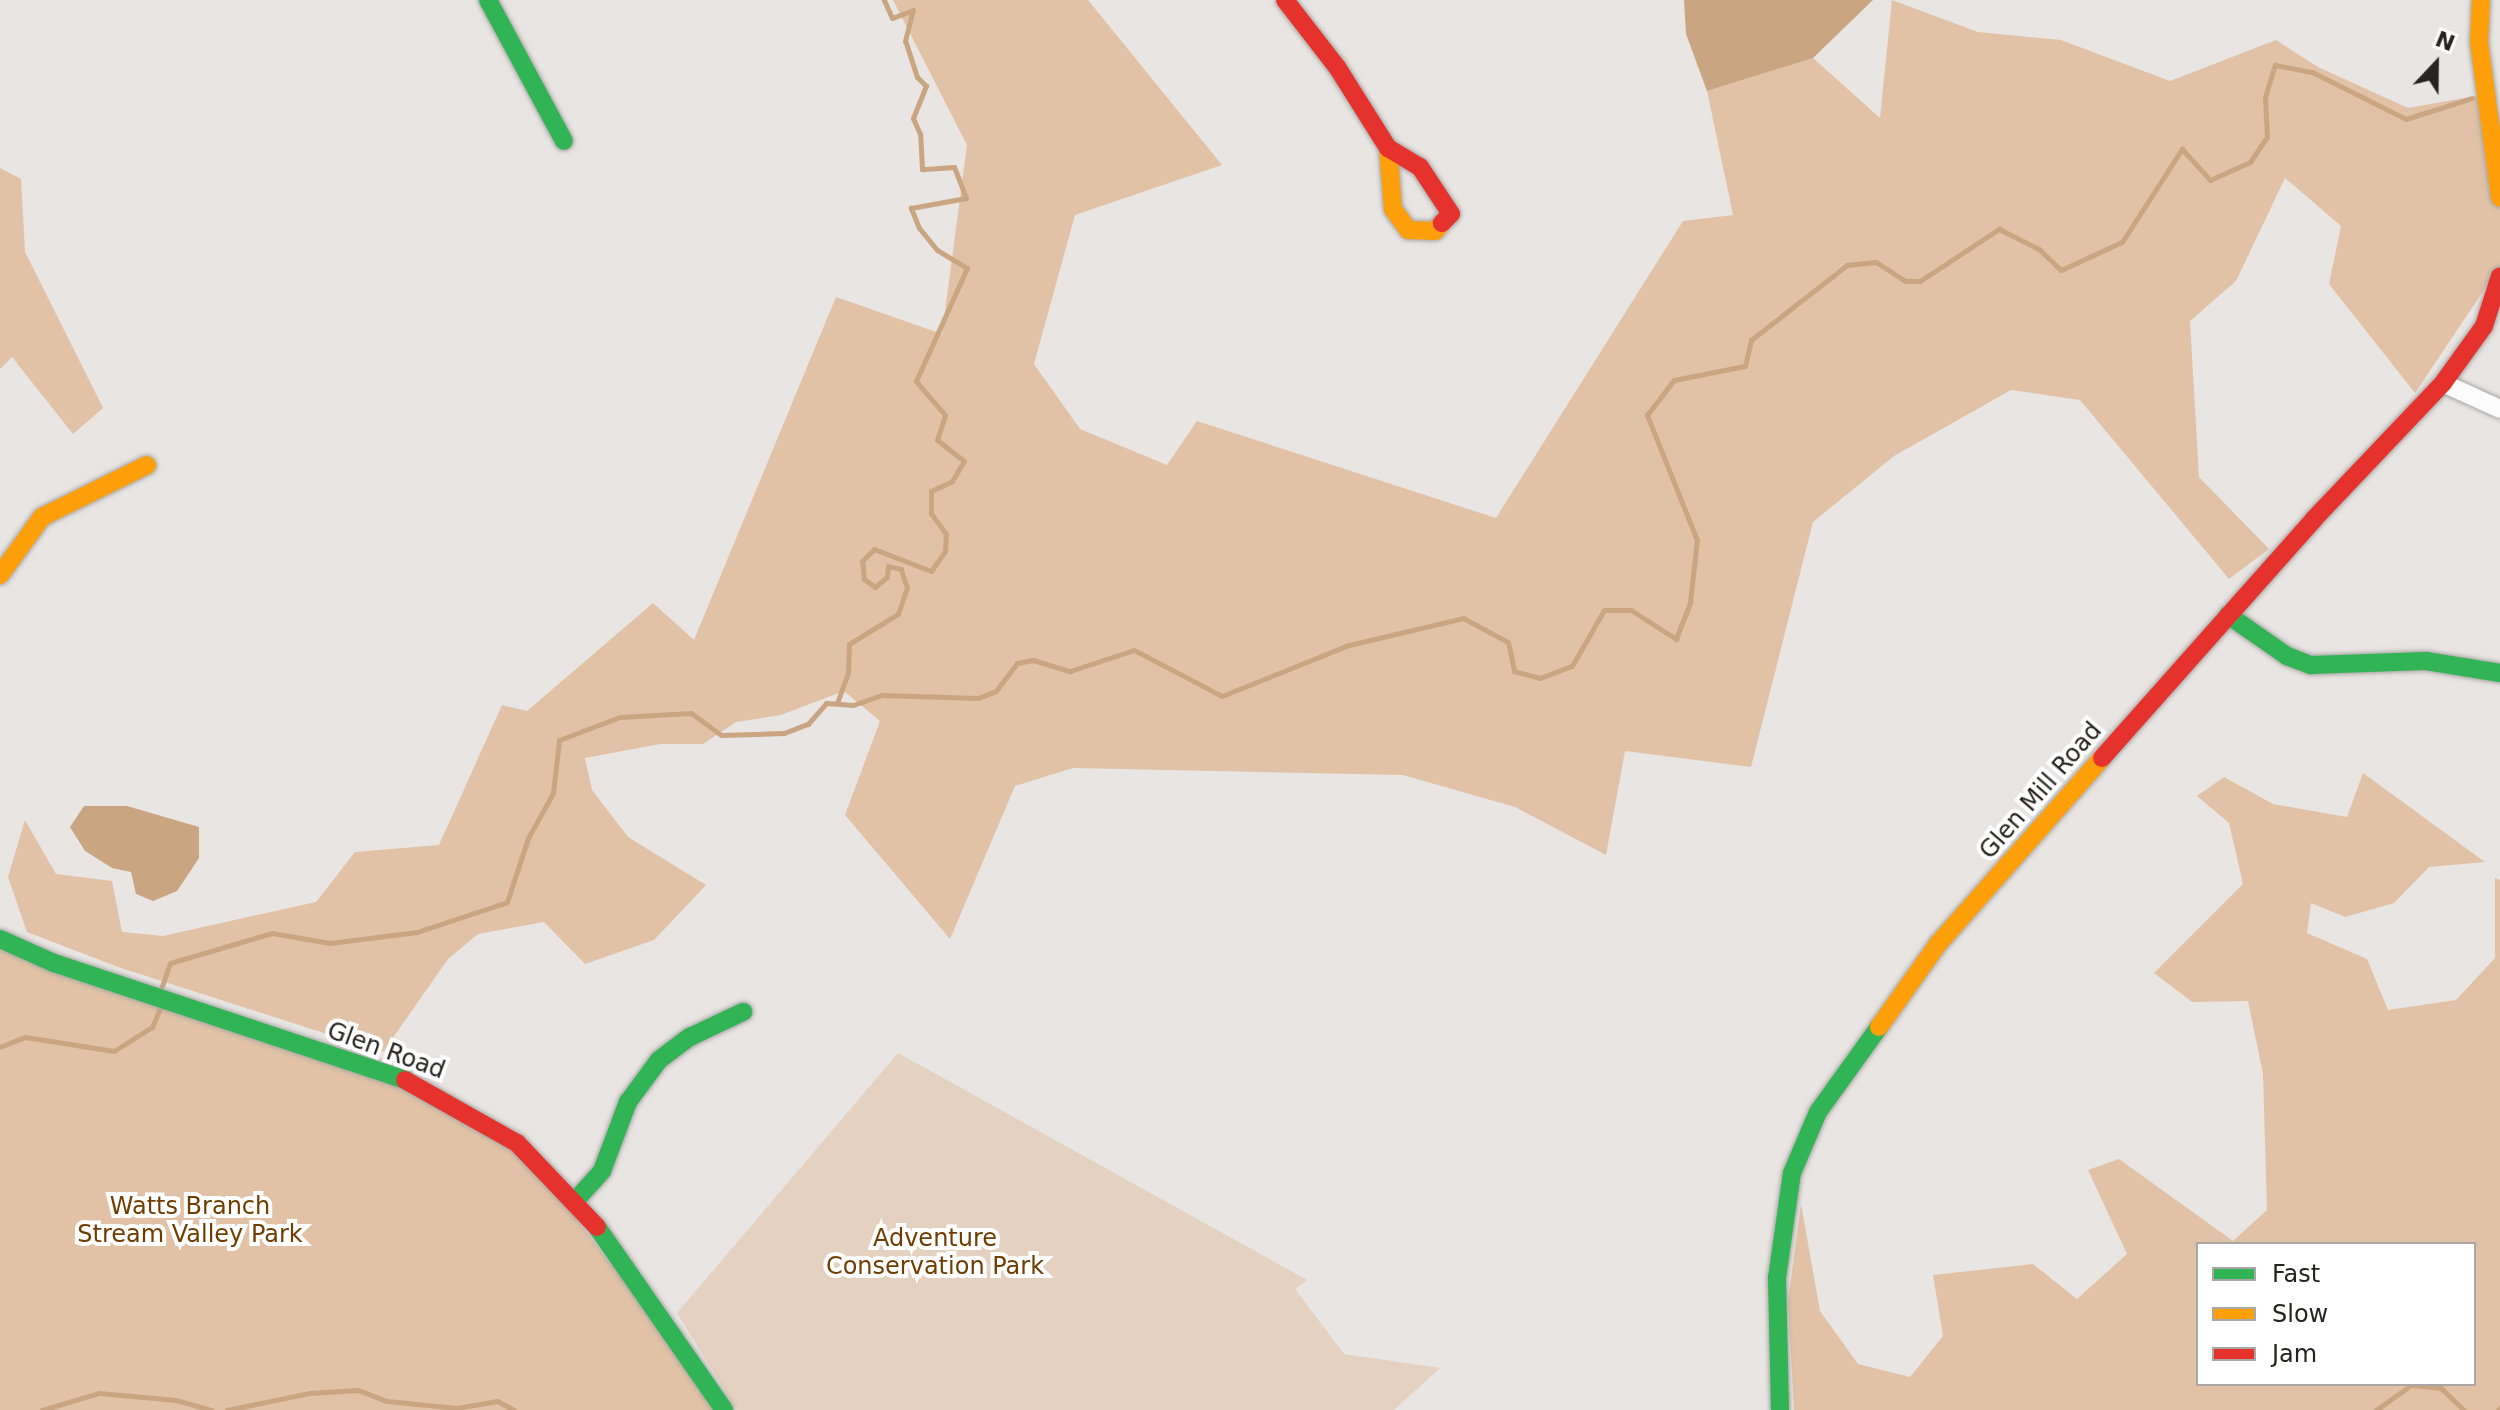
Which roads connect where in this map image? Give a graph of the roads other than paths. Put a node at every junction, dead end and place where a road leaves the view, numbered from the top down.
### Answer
1 (488, 0) edge
2 (1285, 0) edge
3 (2481, 0) edge
4 (564, 141) dead end
5 (1388, 148) junction
6 (2500, 198) edge
7 (2500, 276) edge
8 (2443, 383) junction
9 (2500, 409) edge
10 (147, 465) dead end
11 (0, 575) edge
12 (2228, 615) junction
13 (2500, 673) edge
14 (0, 939) edge
15 (743, 1012) dead end
16 (576, 1200) junction
17 (724, 1410) edge
18 (1780, 1410) edge

1 - 4 main road
2 - 5 main road
3 - 6 main road
5 - 5 main road
7 - 8 main road, Glen Mill Road
8 - 9 street
8 - 12 main road, Glen Mill Road
10 - 11 main road
12 - 13 main road
12 - 18 main road, Glen Mill Road
14 - 16 main road, Glen Road
15 - 16 main road
16 - 17 main road, Glen Road

